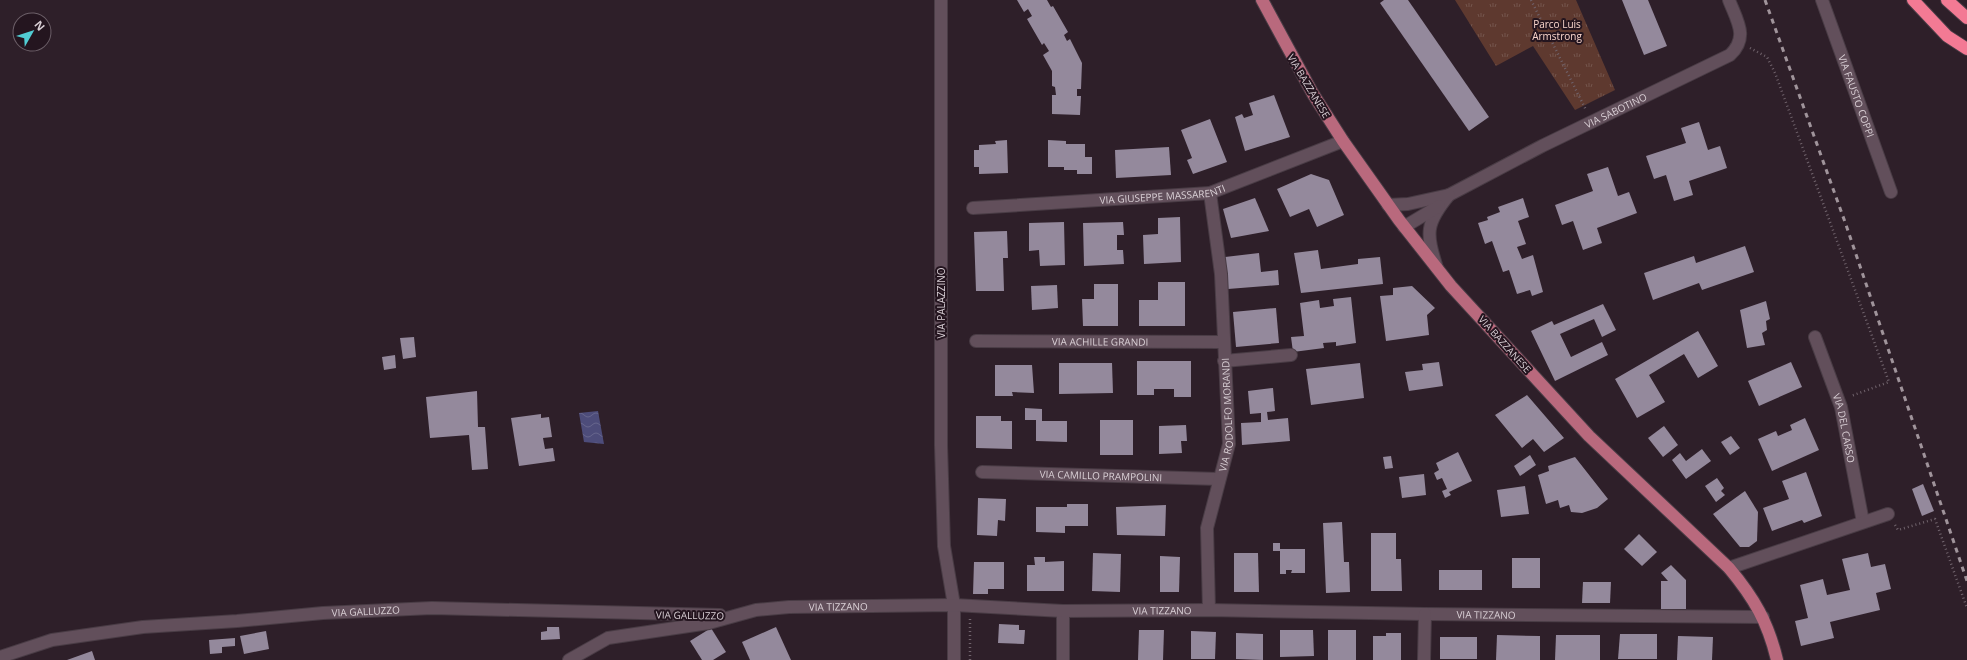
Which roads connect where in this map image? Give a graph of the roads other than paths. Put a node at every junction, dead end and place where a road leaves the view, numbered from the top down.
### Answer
1 (941, 0) edge
2 (1262, 0) edge
3 (1729, 0) edge
4 (1913, 0) edge
5 (1947, 0) edge
6 (1824, 5) edge
7 (1967, 18) edge
8 (1967, 49) edge
9 (1343, 141) junction
10 (1891, 192) dead end
11 (1210, 193) junction
12 (1445, 200) junction
13 (1388, 205) junction
14 (973, 208) dead end
15 (1404, 227) junction
16 (1438, 269) junction
17 (1814, 337) dead end
18 (976, 341) dead end
19 (1223, 342) junction
20 (1291, 356) dead end
21 (1224, 360) junction
22 (982, 472) dead end
23 (1219, 479) junction
24 (1888, 514) road end
25 (1863, 522) junction
26 (1729, 568) junction
27 (954, 605) junction
28 (1209, 610) junction
29 (1063, 611) junction
30 (1425, 614) junction
31 (736, 615) junction
32 (1763, 617) junction
33 (0, 657) edge
34 (569, 660) edge
35 (954, 660) edge
36 (1063, 660) edge
37 (1424, 660) edge
38 (1777, 660) edge

1 - 27 street, VIA PALAZZINO
2 - 9 main road, VIA BAZZANESE
3 - 12 street, VIA SABOTINO
4 - 8 highway
5 - 7 highway
6 - 10 street, VIA FAUSTO COPPI
9 - 11 street, VIA GIUSEPPE MASSARENTI
9 - 13 main road, VIA BAZZANESE
11 - 14 street, VIA GIUSEPPE MASSARENTI
11 - 19 street, VIA RODOLFO MORANDI
12 - 13 street
12 - 15 street
12 - 16 street
13 - 15 main road, VIA BAZZANESE
15 - 16 main road, VIA BAZZANESE
16 - 26 main road, VIA BAZZANESE
17 - 25 street, VIA DEL CARSO
18 - 19 street, VIA ACHILLE GRANDI
19 - 21 street, VIA RODOLFO MORANDI
20 - 21 street
21 - 23 street, VIA RODOLFO MORANDI
22 - 23 street, VIA CAMILLO PRAMPOLINI
23 - 28 street, VIA RODOLFO MORANDI
24 - 25 street
25 - 26 street
26 - 32 main road, VIA BAZZANESE
27 - 29 street, VIA TIZZANO
27 - 31 street, VIA TIZZANO
27 - 35 street, VIA PALAZZINO
28 - 29 street, VIA TIZZANO
28 - 30 street, VIA TIZZANO
29 - 36 street
30 - 32 street, VIA TIZZANO
30 - 37 street
31 - 33 street, VIA GALLUZZO
31 - 34 street, VIA TIZZANO
32 - 38 main road, VIA BAZZANESE

